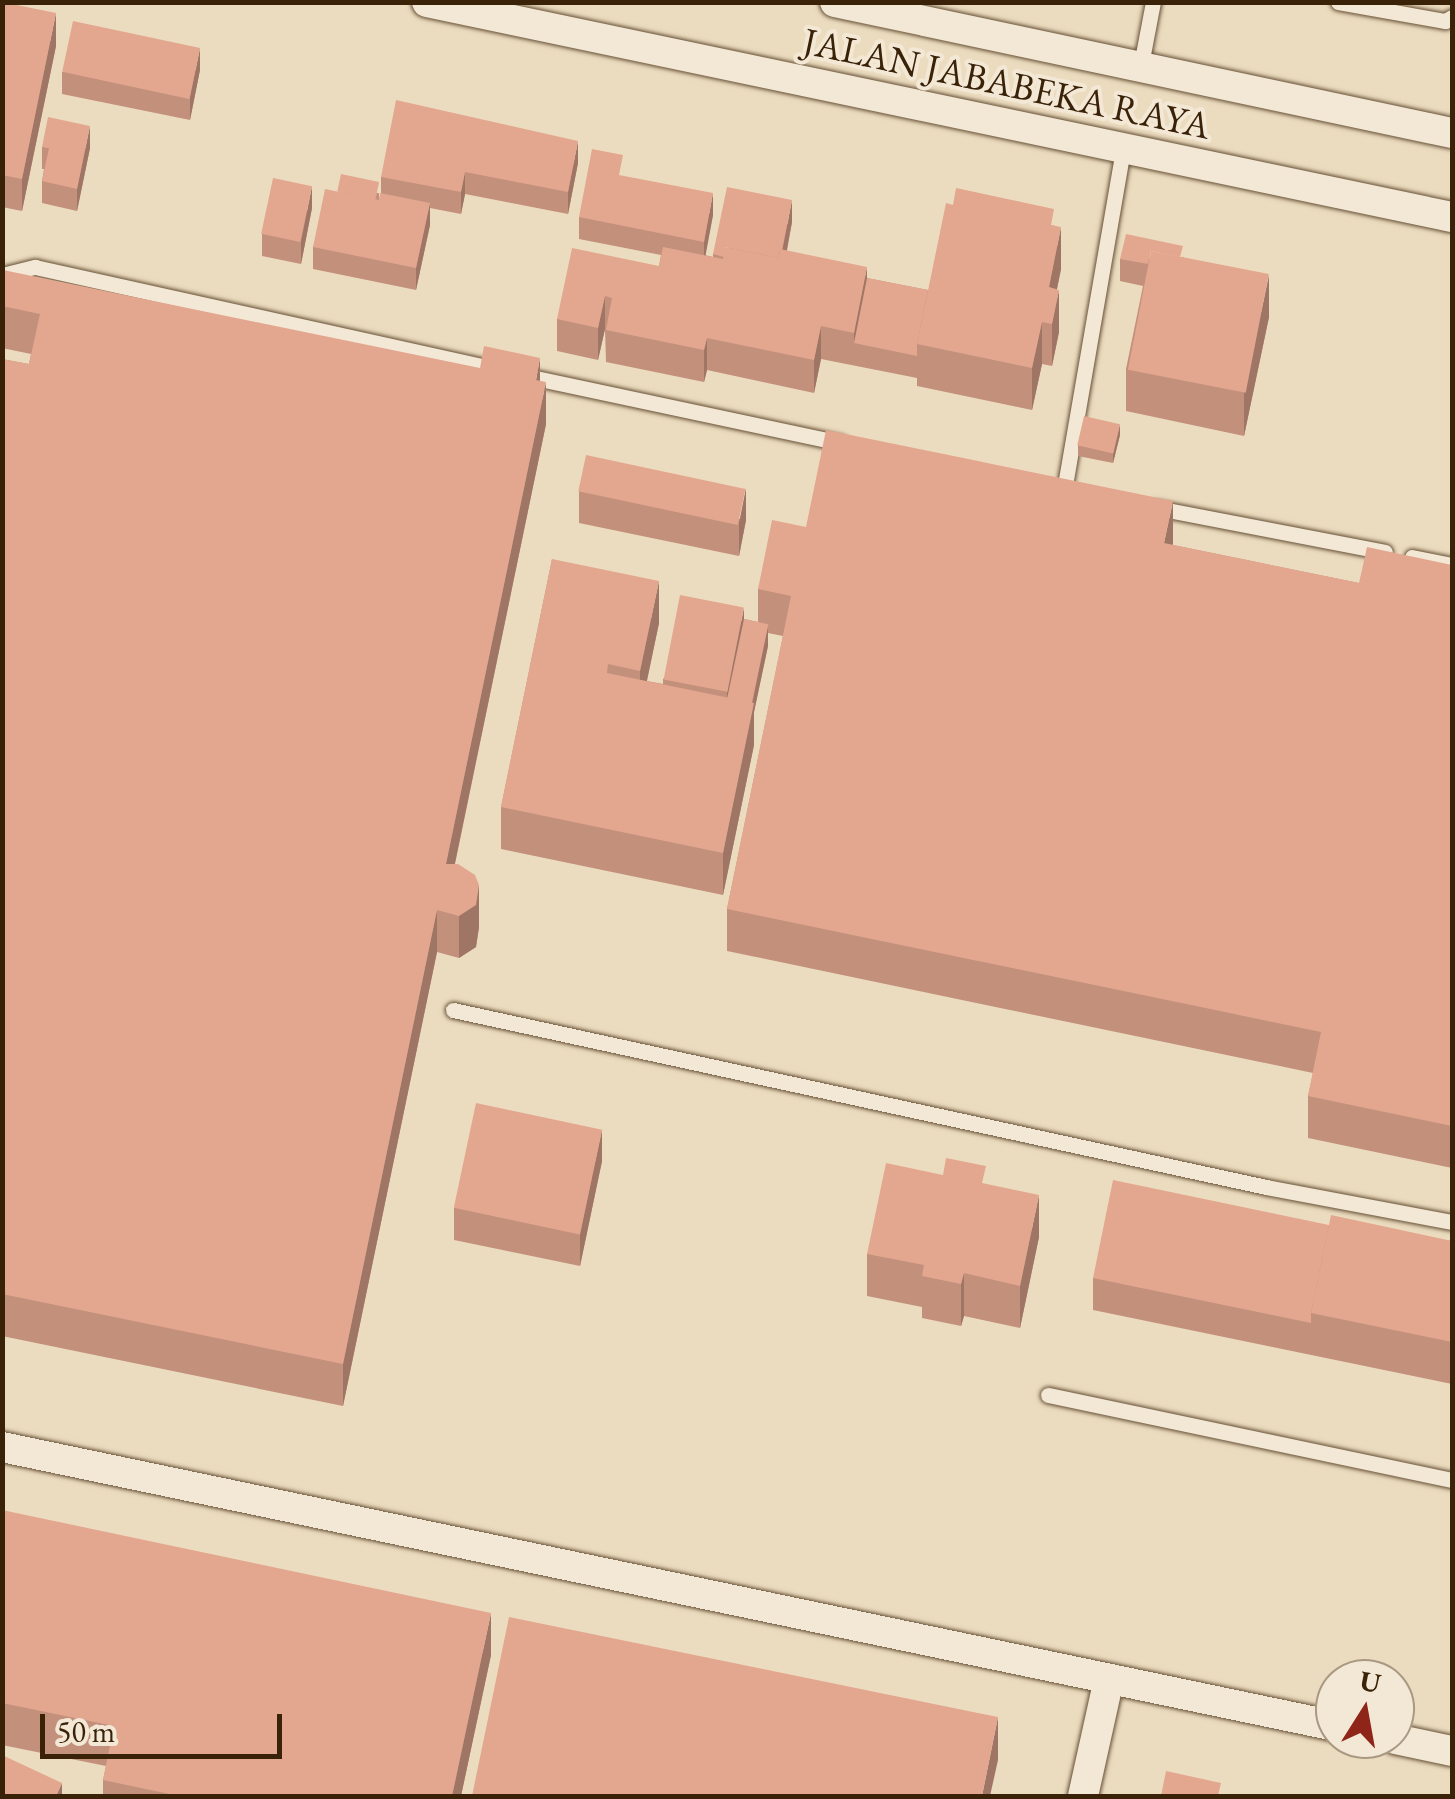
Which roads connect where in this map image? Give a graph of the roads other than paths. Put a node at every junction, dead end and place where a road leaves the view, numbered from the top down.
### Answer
1 (427, 2) edge
2 (835, 2) edge
3 (1152, 2) edge
4 (1338, 2) edge
5 (1452, 17) edge
6 (1140, 70) junction
7 (1452, 133) edge
8 (1122, 148) junction
9 (1452, 217) edge
10 (2, 275) edge
11 (854, 446) edge
12 (1045, 486) edge
13 (1064, 490) junction
14 (1084, 494) edge
15 (1142, 506) edge
16 (1452, 565) edge
17 (453, 1010) dead end
18 (1452, 1222) edge
19 (1048, 1394) dead end
20 (2, 1446) edge
21 (1452, 1480) edge
22 (1110, 1679) junction
23 (1315, 1722) edge
24 (1415, 1743) edge
25 (1452, 1751) edge
26 (1083, 1796) edge

1 - 8 street, JALAN JABABEKA RAYA
2 - 6 street, JALAN JABABEKA RAYA
3 - 6 lane
4 - 5 lane
6 - 7 street, JALAN JABABEKA RAYA
8 - 9 street, JALAN JABABEKA RAYA
8 - 13 lane
10 - 11 lane
12 - 13 lane
13 - 14 lane
15 - 16 lane
17 - 18 lane
19 - 21 lane
20 - 22 street
22 - 23 street
22 - 26 street
24 - 25 street

